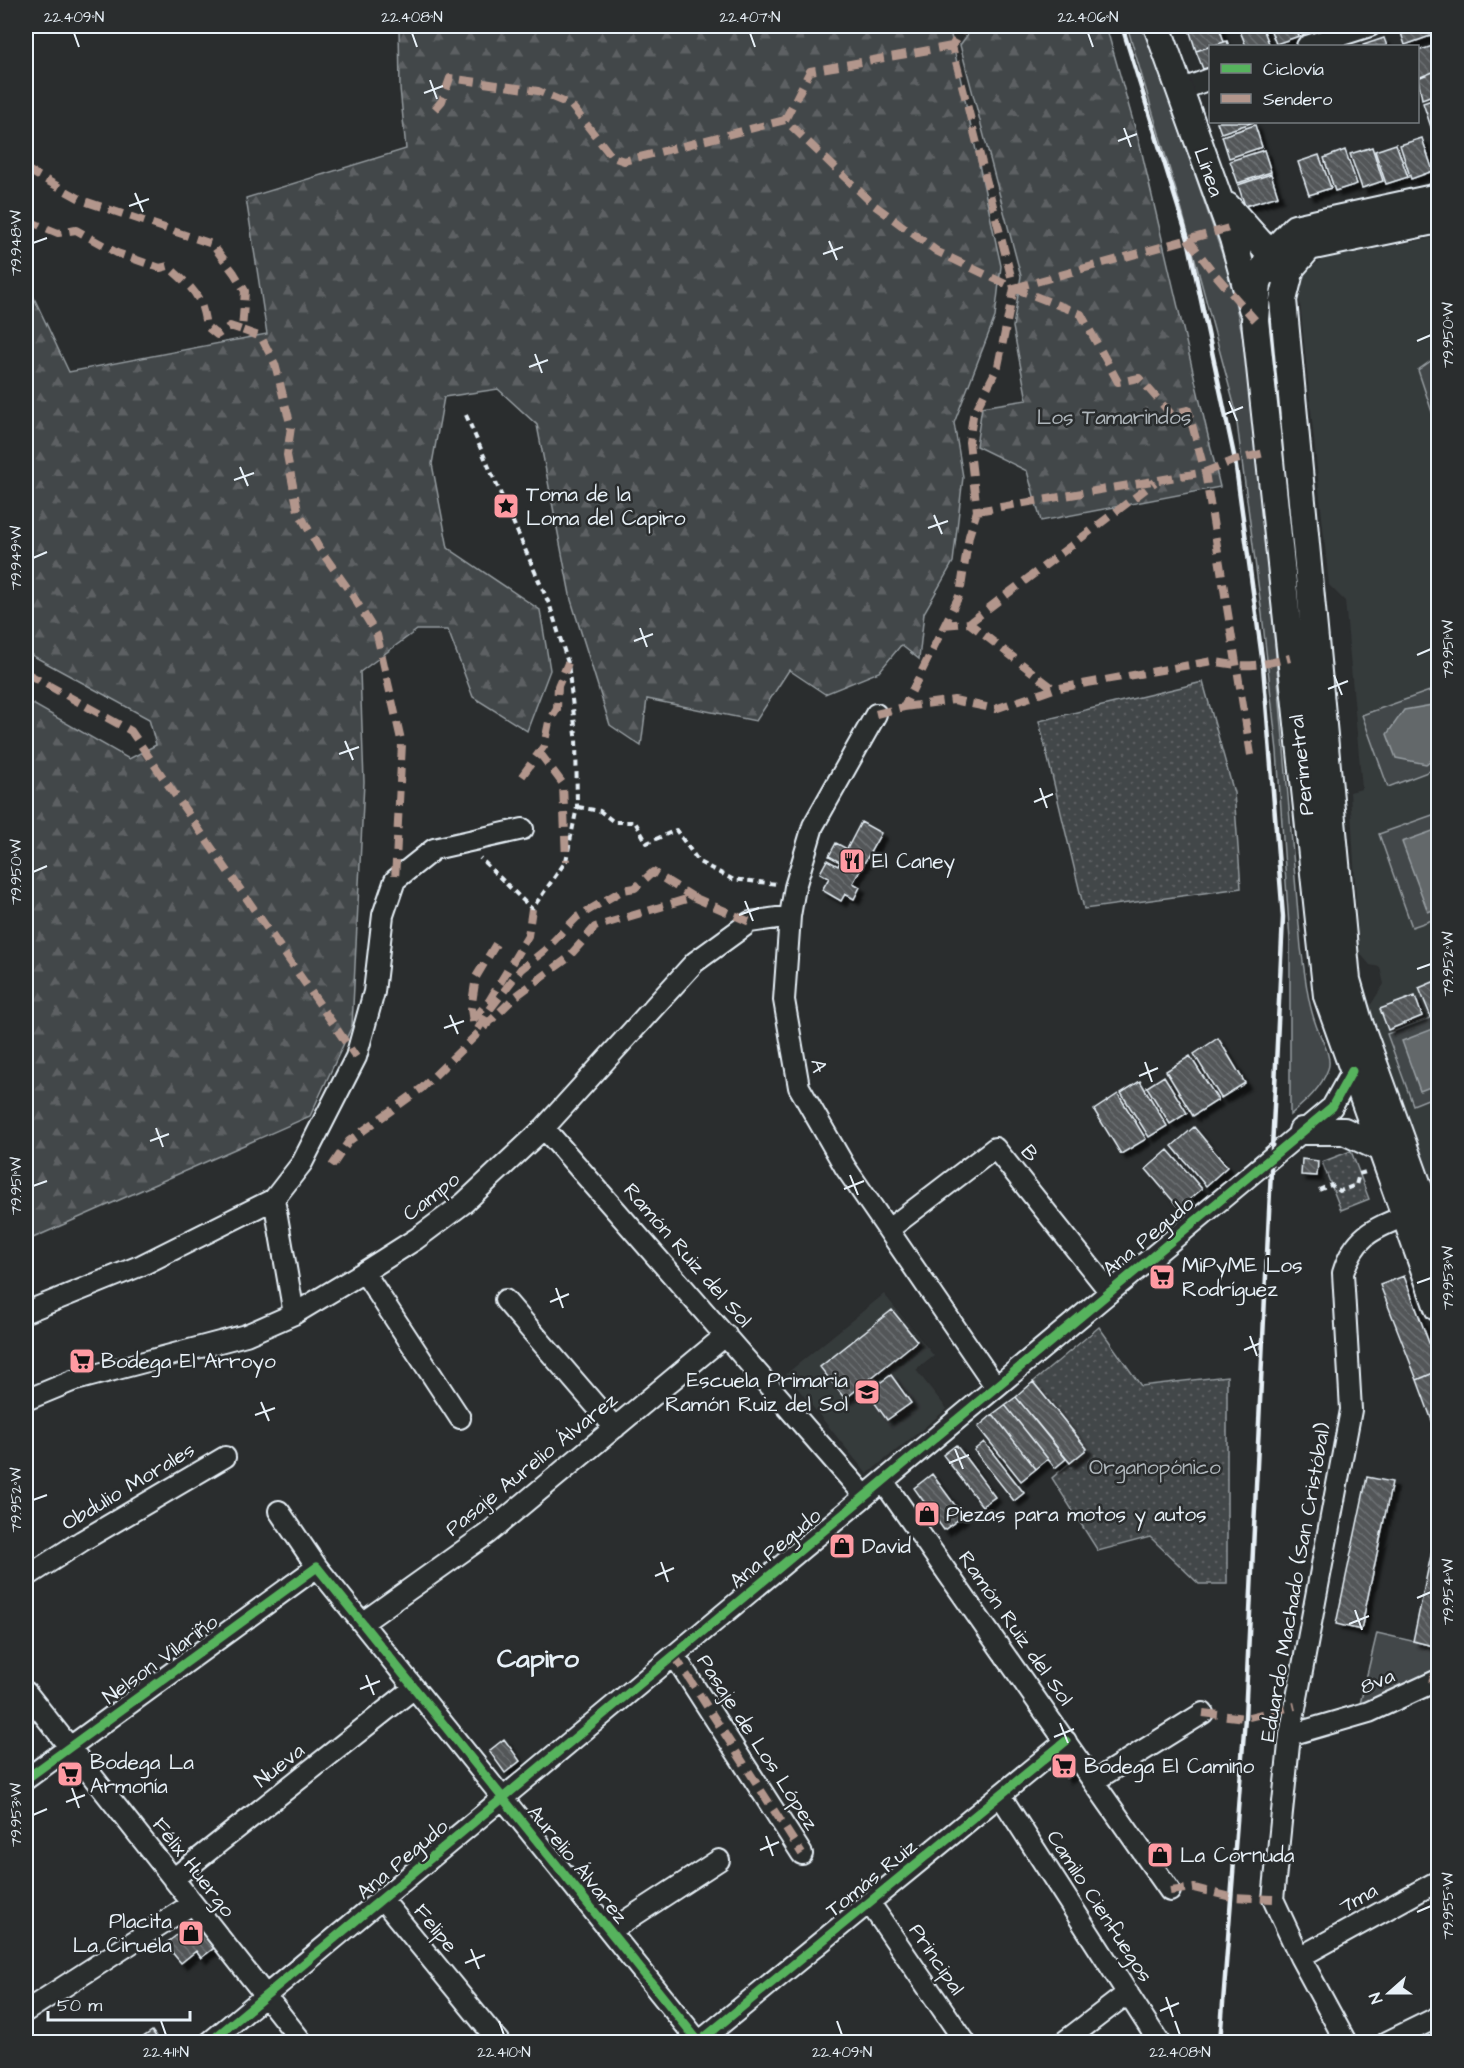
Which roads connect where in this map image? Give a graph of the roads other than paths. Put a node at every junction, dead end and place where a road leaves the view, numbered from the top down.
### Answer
1 (1157, 26) edge
2 (1370, 26) edge
3 (1310, 45) edge
4 (1209, 79) edge
5 (1180, 90) junction
6 (1438, 196) edge
7 (1438, 220) edge
8 (1302, 237) junction
9 (1252, 243) junction
10 (1283, 300) junction
11 (1256, 320) junction
12 (876, 714) dead end
13 (523, 829) dead end
14 (790, 916) junction
15 (1360, 1025) junction
16 (1352, 1071) junction
17 (1364, 1104) junction
18 (1332, 1107) junction
19 (1397, 1126) junction
20 (544, 1128) junction
21 (1302, 1131) junction
22 (1380, 1148) junction
23 (274, 1199) junction
24 (1405, 1216) junction
25 (889, 1229) junction
26 (1438, 1241) edge
27 (364, 1272) junction
28 (1110, 1293) junction
29 (505, 1300) dead end
30 (1438, 1308) edge
31 (26, 1312) edge
32 (294, 1314) junction
33 (726, 1335) junction
34 (996, 1387) junction
35 (26, 1400) edge
36 (460, 1418) dead end
37 (615, 1428) junction
38 (225, 1457) dead end
39 (883, 1481) junction
40 (865, 1496) junction
41 (279, 1512) dead end
42 (317, 1567) junction
43 (26, 1578) edge
44 (362, 1623) junction
45 (674, 1655) junction
46 (1436, 1686) edge
47 (414, 1688) junction
48 (26, 1692) edge
49 (1295, 1706) junction
50 (1203, 1713) dead end
51 (1333, 1723) junction
52 (1290, 1735) junction
53 (1066, 1741) junction
54 (69, 1747) junction
55 (26, 1779) edge
56 (1094, 1781) junction
57 (1000, 1795) junction
58 (502, 1798) junction
59 (802, 1854) dead end
60 (719, 1860) dead end
61 (173, 1879) junction
62 (1438, 1881) edge
63 (1170, 1891) dead end
64 (381, 1899) junction
65 (869, 1902) junction
66 (192, 1904) junction
67 (610, 1931) junction
68 (1300, 1957) junction
69 (1128, 1993) junction
70 (266, 1996) junction
71 (26, 2011) edge
72 (1438, 2017) edge
73 (210, 2043) edge
74 (302, 2043) edge
75 (499, 2043) edge
76 (699, 2043) edge
77 (965, 2043) edge
78 (1064, 2043) edge
79 (1159, 2043) edge
80 (1346, 2043) edge
81 (1387, 2043) edge

1 - 5 main road, Línea
2 - 3 street
4 - 5 street
5 - 9 main road, Línea
6 - 8 main road
7 - 8 main road
8 - 9 main road
8 - 10 main road, Perimetral
9 - 10 main road, Perimetral
9 - 11 main road, Línea
9 - 11 main road, Perimetral
10 - 15 main road, Perimetral
11 - 16 main road, Perimetral
12 - 14 street, A
13 - 23 street
14 - 20 street, Campo
14 - 25 street, A
15 - 16 main road
15 - 19 main road, Perimetral
16 - 17 main road, Perimetral
16 - 18 street, Ana Pegudo
17 - 18 street
17 - 19 main road
17 - 22 main road, Perimetral
18 - 21 street, Ana Pegudo
19 - 26 main road, Perimetral
20 - 27 street, Campo
20 - 33 street, Ramón Ruiz del Sol
21 - 22 main road
21 - 28 street, Ana Pegudo
22 - 24 main road, Perimetral
23 - 31 street
23 - 32 street
24 - 30 main road, Perimetral
24 - 49 street, Eduardo Machado (San Cristóbal)
25 - 28 street, B
25 - 34 street, A
27 - 32 street, Campo
27 - 36 street
28 - 34 street, Ana Pegudo
29 - 37 street
32 - 35 street, Campo
33 - 37 street, Pasaje Aurelio Álvarez
33 - 40 street, Ramón Ruiz del Sol
34 - 39 street, Ana Pegudo
37 - 44 street, Pasaje Aurelio Álvarez
38 - 43 street, Obdulio Morales
39 - 40 street, Ana Pegudo
39 - 53 street, Ramón Ruiz del Sol
40 - 45 street, Ana Pegudo
41 - 42 street, Aurelio Álvarez
42 - 44 street, Aurelio Álvarez
42 - 54 street, Nelson Vilariño
44 - 47 street, Aurelio Álvarez
45 - 58 street, Ana Pegudo
45 - 59 street, Pasaje de Los López
46 - 51 street, 8va
47 - 58 street, Aurelio Álvarez
47 - 61 street, Nueva
48 - 54 street, Félix Huergo
49 - 51 street
49 - 52 street, Eduardo Machado (San Cristóbal)
50 - 56 street
51 - 52 street, 8va
52 - 68 street, Eduardo Machado (San Cristóbal)
53 - 56 street, Ramón Ruiz del Sol
53 - 57 street, Tomás Ruiz
54 - 55 street, Nelson Vilariño
54 - 61 street, Félix Huergo
56 - 63 street, Ramón Ruiz del Sol
57 - 65 street, Tomás Ruiz
57 - 69 street, Camilo Cienfuegos
58 - 64 street, Ana Pegudo
58 - 67 street, Aurelio Álvarez
60 - 67 street
61 - 66 street, Félix Huergo
62 - 68 street, 7ma
64 - 70 street, Ana Pegudo
64 - 75 street, Felipe
65 - 76 street, Tomás Ruiz
65 - 77 street, Principal
66 - 70 street, Félix Huergo
66 - 71 street
67 - 76 street, Aurelio Álvarez
68 - 80 street, Eduardo Machado (San Cristóbal)
69 - 78 street
69 - 79 street, Camilo Cienfuegos
70 - 73 street, Ana Pegudo
70 - 74 street, Félix Huergo
72 - 81 street

